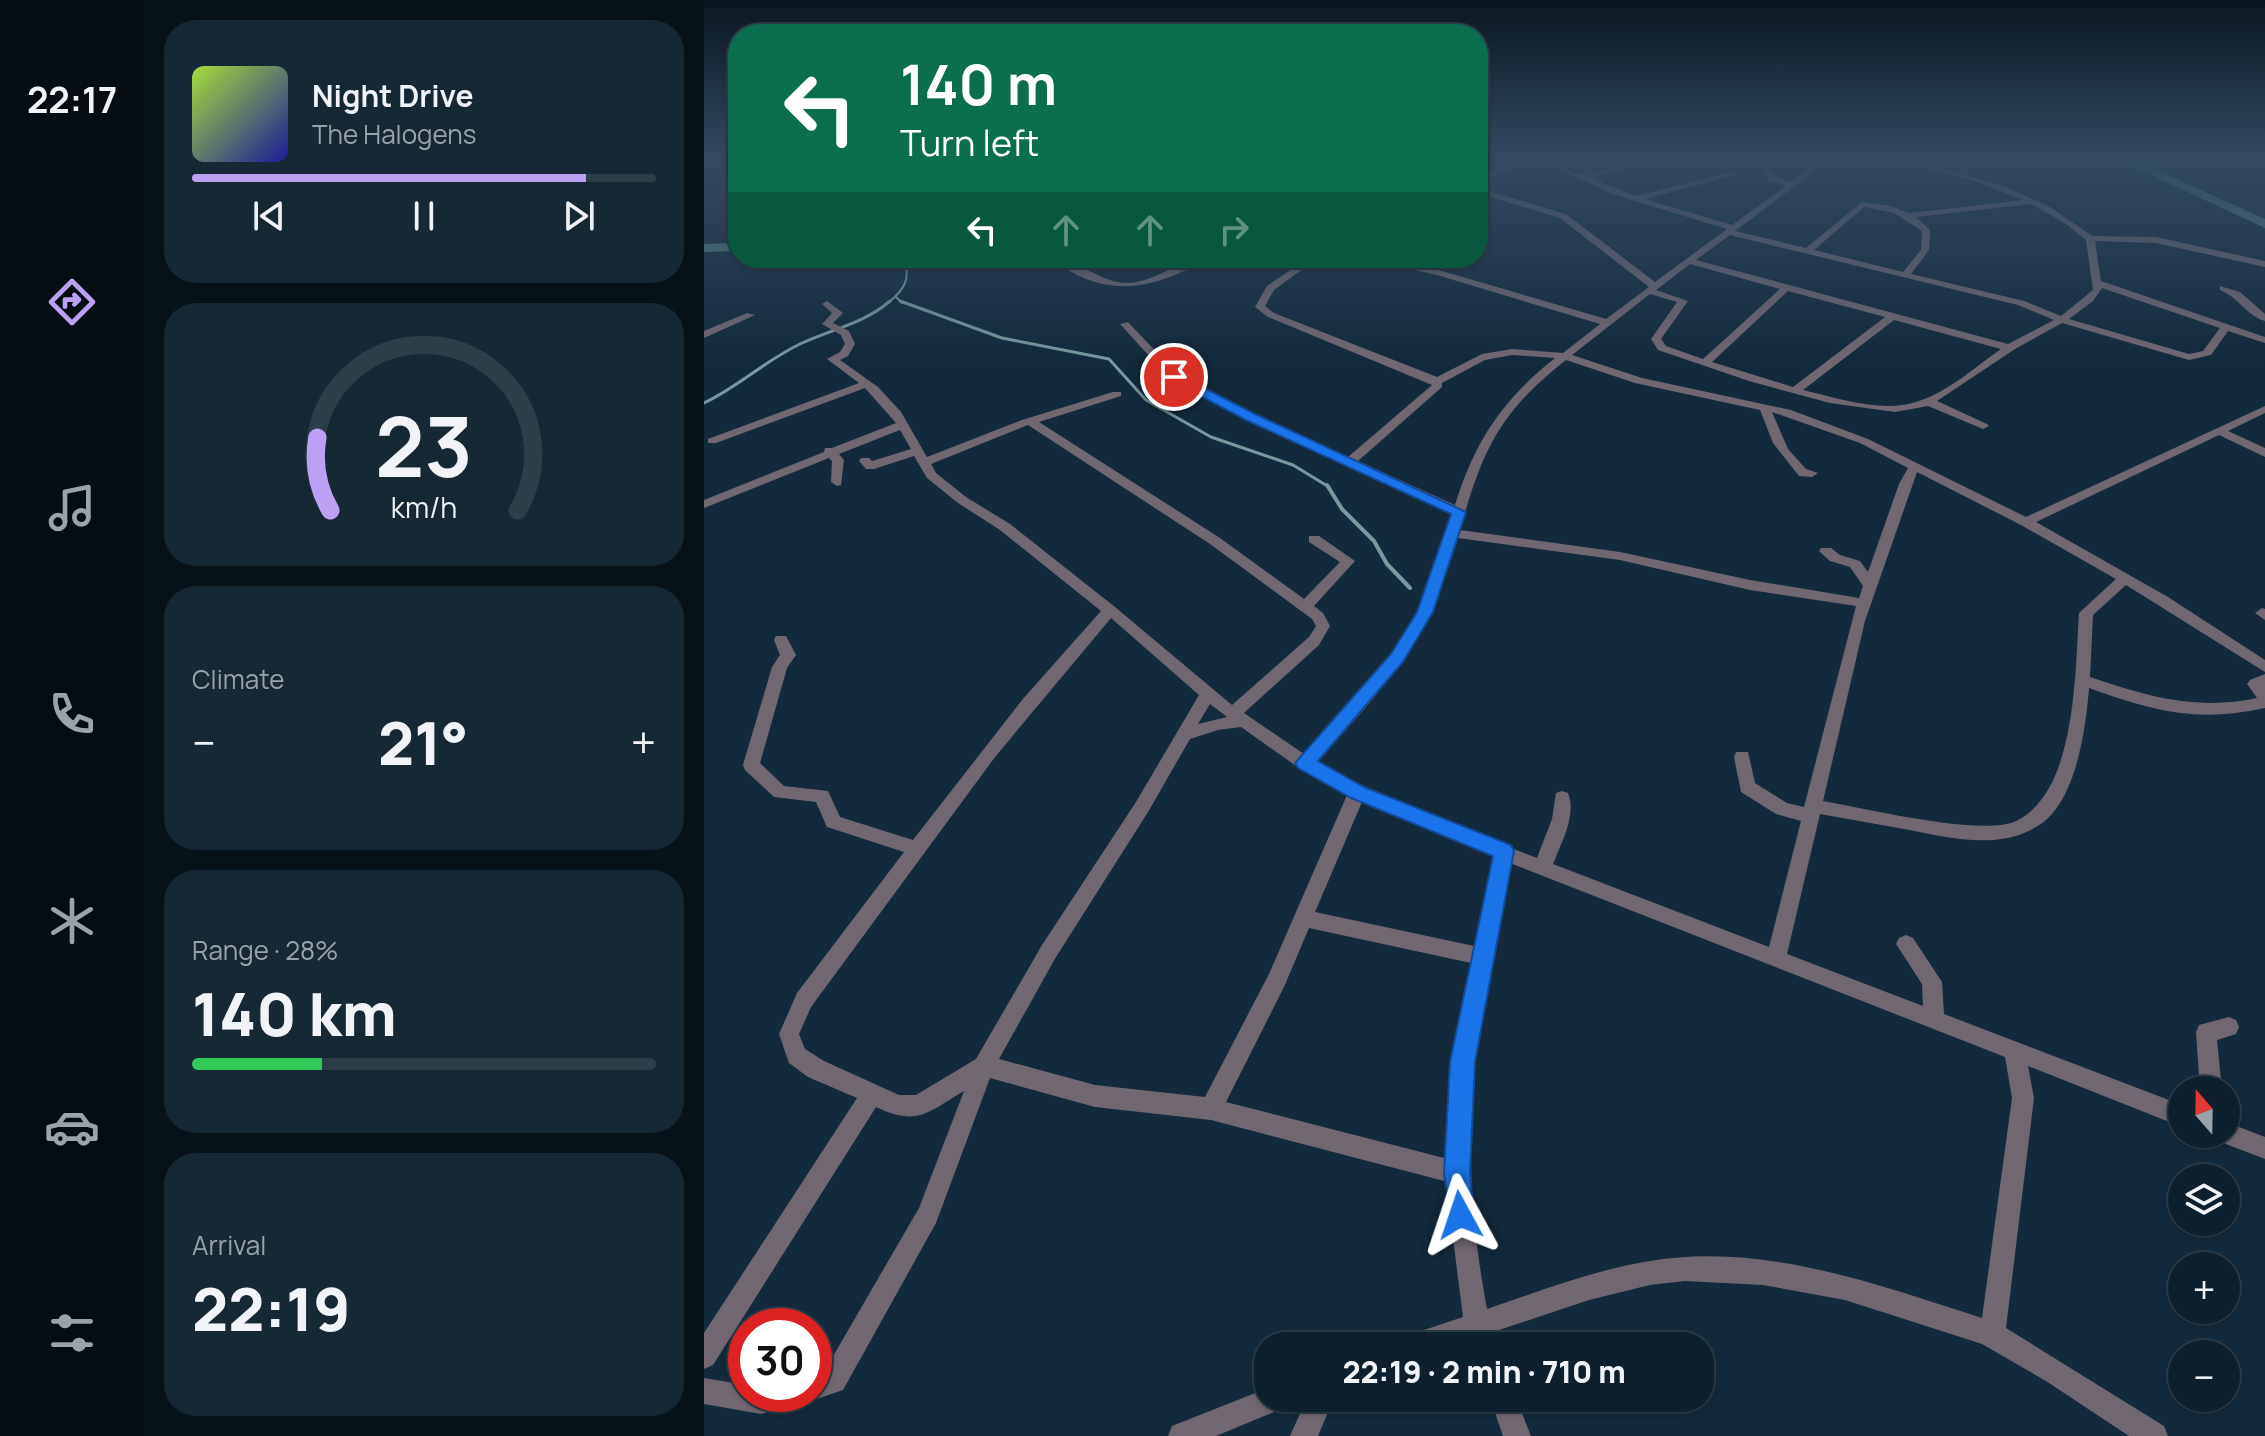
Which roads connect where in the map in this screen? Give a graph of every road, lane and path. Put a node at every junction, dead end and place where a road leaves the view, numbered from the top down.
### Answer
1 (1578, 228) edge
2 (1725, 228) edge
3 (1734, 228) edge
4 (1834, 228) edge
5 (1923, 228) edge
6 (2077, 228) edge
7 (1731, 230) junction
8 (2090, 239) junction
9 (1808, 251) junction
10 (1689, 261) junction
11 (2265, 264) edge
12 (1076, 268) edge
13 (1182, 268) edge
14 (1299, 268) edge
15 (1414, 268) edge
16 (1907, 273) junction
17 (2097, 283) junction
18 (1787, 287) junction
19 (2223, 288) dead end
20 (1652, 289) junction
21 (827, 304) dead end
22 (750, 315) dead end
23 (1894, 315) junction
24 (2265, 318) edge
25 (2060, 319) junction
26 (1608, 323) junction
27 (1125, 324) dead end
28 (2226, 326) junction
29 (2265, 330) edge
30 (2249, 334) junction
31 (704, 335) edge
32 (2265, 340) edge
33 (2010, 348) junction
34 (1565, 356) junction
35 (1706, 362) junction
36 (1437, 382) junction
37 (866, 384) junction
38 (1778, 386) junction
39 (1796, 390) junction
40 (1117, 394) dead end
41 (1927, 401) junction
42 (1767, 407) junction
43 (2265, 409) edge
44 (1030, 421) junction
45 (901, 425) junction
46 (1983, 426) dead end
47 (2218, 430) junction
48 (712, 441) dead end
49 (829, 451) junction
50 (2265, 453) edge
51 (920, 457) junction
52 (865, 461) dead end
53 (1351, 461) junction
54 (1915, 465) junction
55 (1812, 473) dead end
56 (837, 482) dead end
57 (704, 504) edge
58 (1459, 512) junction
59 (2026, 522) junction
60 (1454, 533) junction
61 (1314, 539) dead end
62 (1826, 551) dead end
63 (2124, 579) junction
64 (1870, 585) junction
65 (1864, 603) junction
66 (1305, 606) junction
67 (1110, 610) junction
68 (781, 640) dead end
69 (2265, 667) edge
70 (2081, 680) junction
71 (2265, 680) edge
72 (1208, 693) junction
73 (2265, 700) edge
74 (1239, 717) junction
75 (1186, 734) junction
76 (1742, 757) dead end
77 (1305, 763) junction
78 (1357, 792) junction
79 (1562, 798) dead end
80 (1812, 811) junction
81 (916, 848) junction
82 (1504, 851) junction
83 (1543, 867) junction
84 (1304, 918) junction
85 (1906, 944) dead end
86 (1481, 956) junction
87 (1776, 960) junction
88 (1934, 1020) junction
89 (2229, 1027) dead end
90 (2014, 1051) junction
91 (984, 1066) junction
92 (2210, 1076) edge
93 (871, 1096) junction
94 (1211, 1109) junction
95 (2168, 1111) edge
96 (2240, 1138) edge
97 (2265, 1148) edge
98 (1457, 1173) junction
99 (1480, 1332) edge
100 (1490, 1332) edge
101 (1992, 1335) junction
102 (704, 1356) edge
103 (832, 1382) edge
104 (704, 1391) edge
105 (728, 1395) edge
106 (1254, 1407) edge
107 (1315, 1412) edge
108 (1508, 1412) edge
109 (1182, 1436) edge
110 (1304, 1436) edge
111 (1517, 1436) edge
112 (2154, 1436) edge

1 - 20 street
2 - 7 street
3 - 7 street
4 - 9 street
5 - 16 street
6 - 8 street
7 - 9 street
7 - 10 street
8 - 11 street
8 - 17 street
9 - 16 street
10 - 18 street
10 - 20 street
12 - 13 street
14 - 36 street
15 - 26 street
16 - 25 street
17 - 25 street
17 - 28 street
18 - 23 street
18 - 35 street
19 - 24 street
20 - 26 street
20 - 35 street
21 - 37 street
22 - 31 street
23 - 33 street
23 - 39 street
25 - 28 street
25 - 33 street
26 - 34 street
27 - 53 street
28 - 30 street
29 - 30 street
30 - 32 street
33 - 41 street
34 - 36 street
34 - 42 street
34 - 58 street
35 - 38 street
36 - 53 street
37 - 45 street
37 - 48 street
38 - 39 street
38 - 42 street
39 - 41 street
40 - 44 street
41 - 46 street
42 - 54 street
42 - 55 street
43 - 47 street
44 - 51 street
44 - 66 street
45 - 49 street
45 - 51 street
47 - 50 street
47 - 59 street
49 - 56 street
49 - 57 street
51 - 52 street
51 - 67 street
53 - 58 street
54 - 59 street
54 - 64 street
58 - 60 street
59 - 63 street
60 - 65 street
60 - 77 street
61 - 66 street
62 - 64 street
63 - 69 street
63 - 70 street
64 - 65 street
65 - 80 street
66 - 74 street
67 - 72 street
67 - 81 street
68 - 81 street
70 - 73 street
70 - 80 street
71 - 73 street
72 - 74 street
72 - 75 street
74 - 75 street
74 - 77 street
75 - 91 street
76 - 80 street
77 - 78 street
78 - 82 street
78 - 84 street
79 - 83 street
80 - 87 street
81 - 93 street
82 - 83 street
82 - 86 street
83 - 87 street
84 - 86 street
84 - 94 street
85 - 88 street
86 - 98 street
87 - 88 street
88 - 90 street
89 - 92 street
90 - 95 street
90 - 101 street
91 - 93 street
91 - 94 street
91 - 103 street
93 - 102 street
94 - 98 street
96 - 97 street
98 - 99 street
100 - 101 street
101 - 112 street
104 - 105 street
106 - 109 street
107 - 110 street
108 - 111 street

